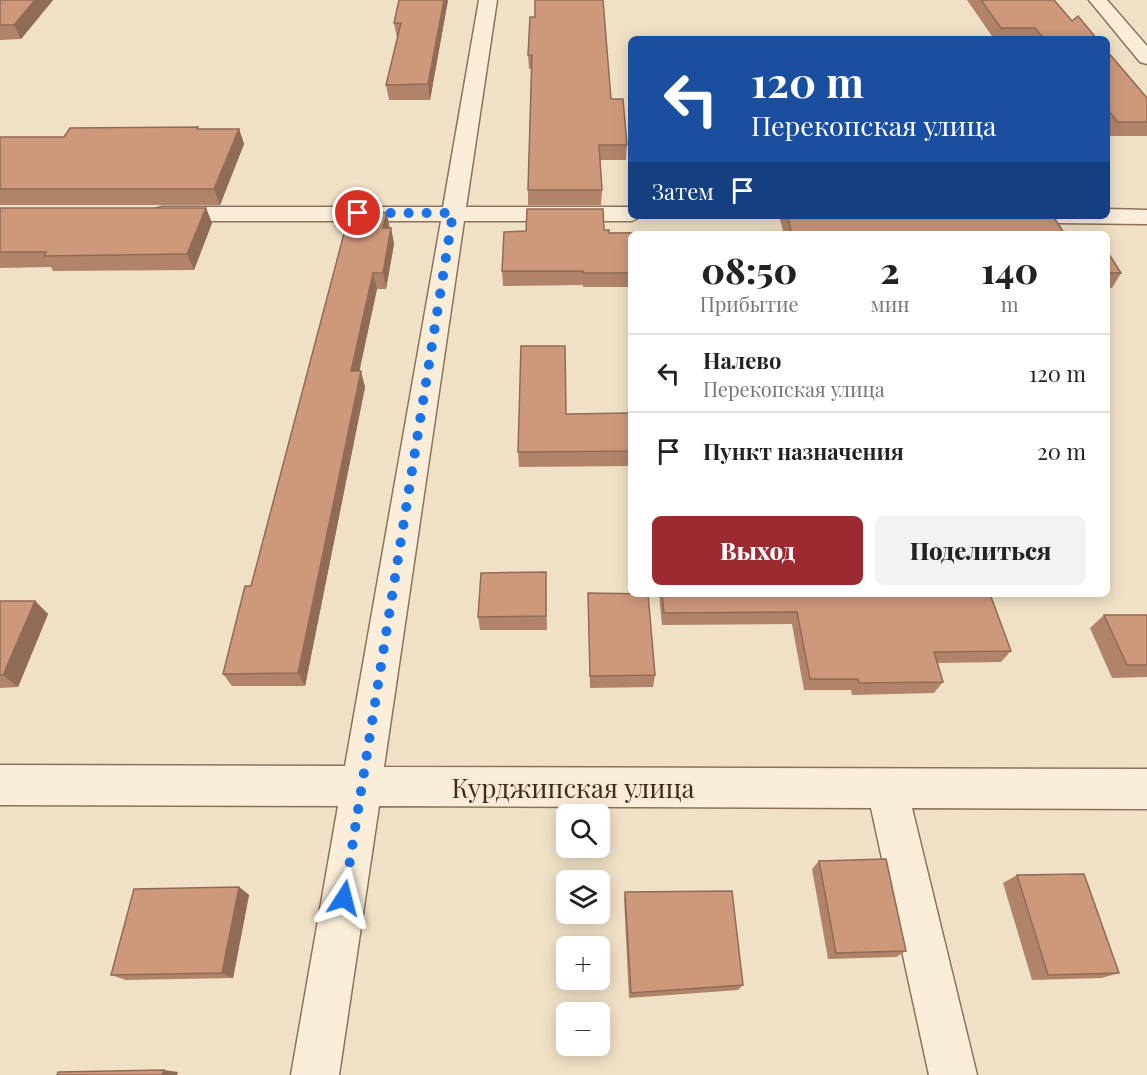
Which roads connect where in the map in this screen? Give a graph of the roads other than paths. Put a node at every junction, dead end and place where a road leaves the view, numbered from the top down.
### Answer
1 (488, 0) edge
2 (1098, 0) edge
3 (1147, 58) edge
4 (453, 213) junction
5 (628, 213) edge
6 (143, 214) edge
7 (1110, 216) edge
8 (1147, 216) edge
9 (0, 785) edge
10 (362, 787) junction
11 (887, 788) junction
12 (1147, 789) edge
13 (315, 1075) edge
14 (953, 1075) edge

1 - 4 street
2 - 3 street
4 - 5 street
4 - 6 street
4 - 10 street
7 - 8 street
9 - 10 street, Курджипская улица
10 - 11 street, Курджипская улица
10 - 13 street
11 - 12 street, Курджипская улица
11 - 14 street

